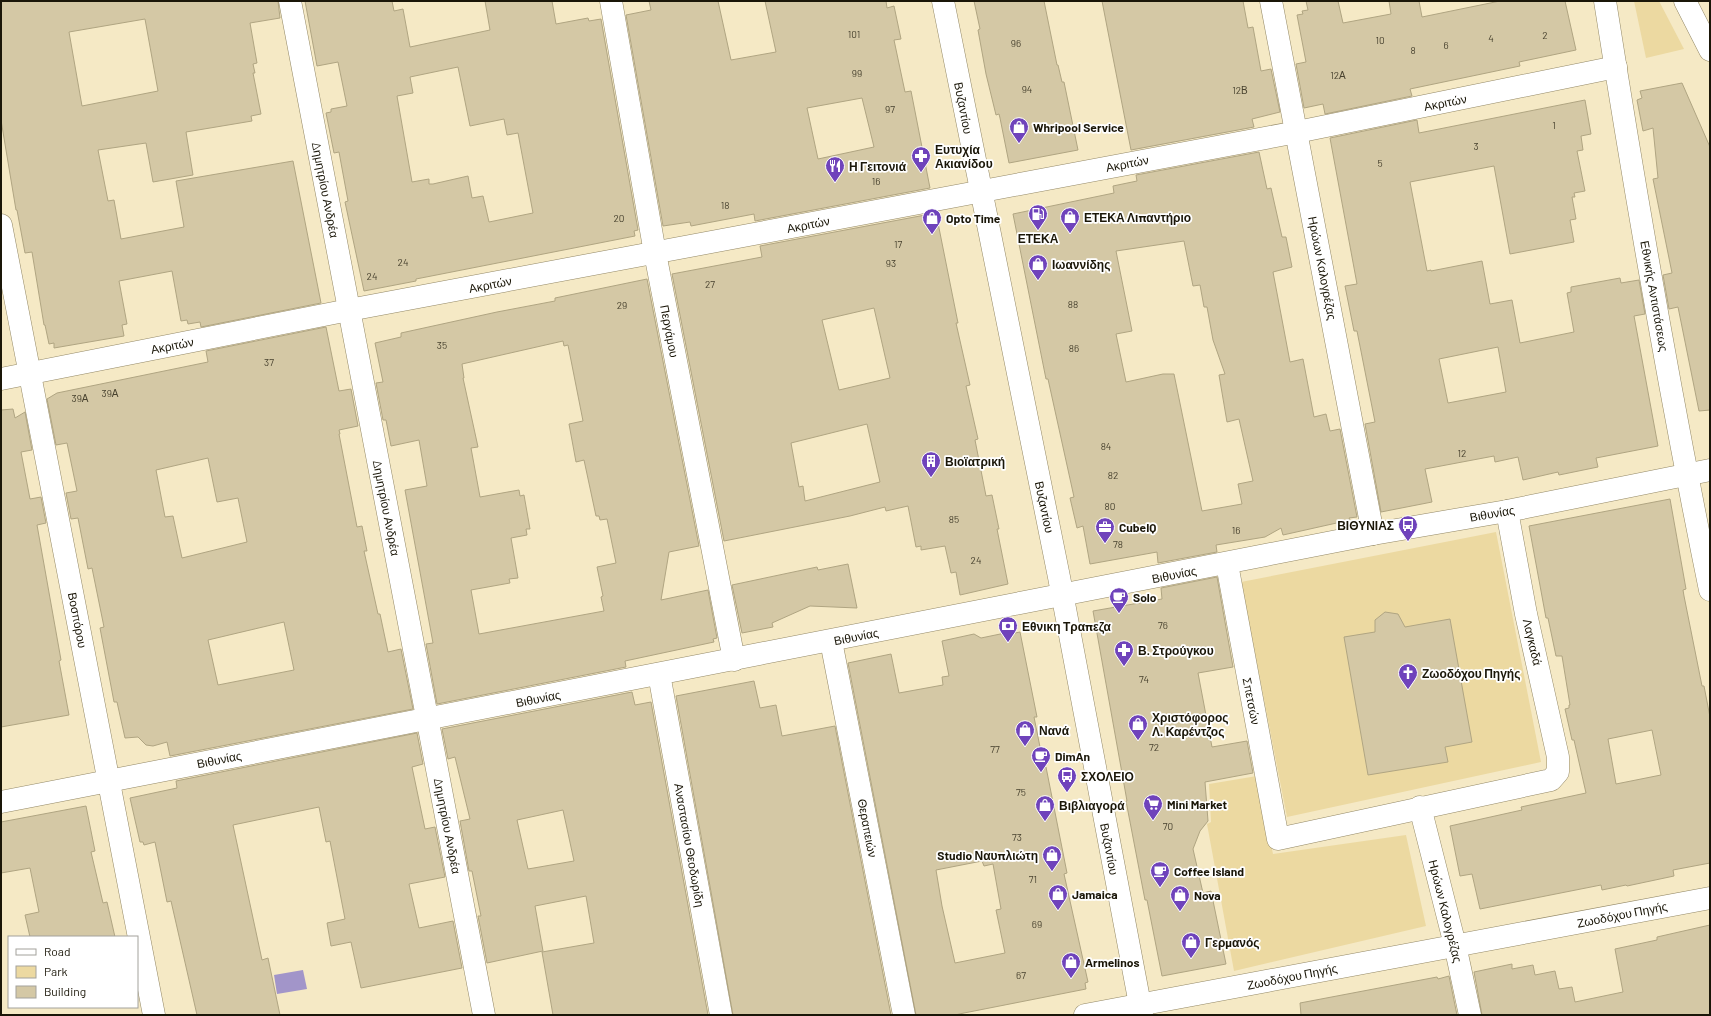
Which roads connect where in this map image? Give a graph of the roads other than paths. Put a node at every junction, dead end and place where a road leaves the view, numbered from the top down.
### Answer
1 (290, 1) edge
2 (611, 1) edge
3 (943, 1) edge
4 (1272, 1) edge
5 (1605, 1) edge
6 (1685, 1) edge
7 (1710, 50) edge
8 (1616, 67) junction
9 (1297, 132) junction
10 (980, 191) junction
11 (1, 225) edge
12 (655, 253) junction
13 (349, 310) junction
14 (30, 374) junction
15 (1, 379) edge
16 (1710, 470) edge
17 (1686, 475) junction
18 (1507, 511) junction
19 (1373, 534) junction
20 (1227, 564) junction
21 (1710, 590) edge
22 (1062, 596) junction
23 (831, 641) junction
24 (734, 660) junction
25 (659, 674) junction
26 (427, 719) junction
27 (109, 781) junction
28 (1, 802) edge
29 (1420, 808) junction
30 (1710, 898) edge
31 (1455, 945) junction
32 (1141, 1010) edge
33 (154, 1015) edge
34 (484, 1015) edge
35 (721, 1015) edge
36 (904, 1015) edge
37 (1085, 1015) edge
38 (1470, 1015) edge

1 - 13 street, Δημητρίου Ανδρέα
2 - 12 street, Περγάμου
3 - 10 street, Βυζαντίου
4 - 9 street, Ηρώων Καλογρέζας
5 - 8 street, Εθνικής Αντιστάσεως
6 - 7 street
8 - 9 street, Ακριτών
8 - 17 street, Εθνικής Αντιστάσεως
9 - 10 street, Ακριτών
9 - 19 street, Ηρώων Καλογρέζας
10 - 12 street, Ακριτών
10 - 22 street, Βυζαντίου
11 - 14 street, Βοσπόρου
12 - 13 street, Ακριτών
12 - 24 street, Περγάμου
13 - 14 street, Ακριτών
13 - 26 street, Δημητρίου Ανδρέα
14 - 15 street, Ακριτών
14 - 27 street, Βοσπόρου
16 - 17 street, Βιθυνίας
17 - 18 street, Βιθυνίας
17 - 21 street, Εθνικής Αντιστάσεως
18 - 19 street, Βιθυνίας
18 - 29 street, Λαγκαδά
19 - 20 street, Βιθυνίας
20 - 22 street, Βιθυνίας
20 - 29 street, Σπετσών
22 - 23 street, Βιθυνίας
22 - 32 street, Βυζαντίου
23 - 24 street, Βιθυνίας
23 - 36 street, Θεραπειών
24 - 25 street, Βιθυνίας
25 - 26 street, Βιθυνίας
25 - 35 street, Αναστασίου Θεοδωρίδη
26 - 27 street, Βιθυνίας
26 - 34 street, Δημητρίου Ανδρέα
27 - 28 street, Βιθυνίας
27 - 33 street, Βοσπόρου
29 - 31 street, Ηρώων Καλογρέζας
30 - 31 street, Ζωοδόχου Πηγής
31 - 32 street, Ζωοδόχου Πηγής
31 - 38 street, Ηρώων Καλογρέζας
32 - 37 street, Ζωοδόχου Πηγής

